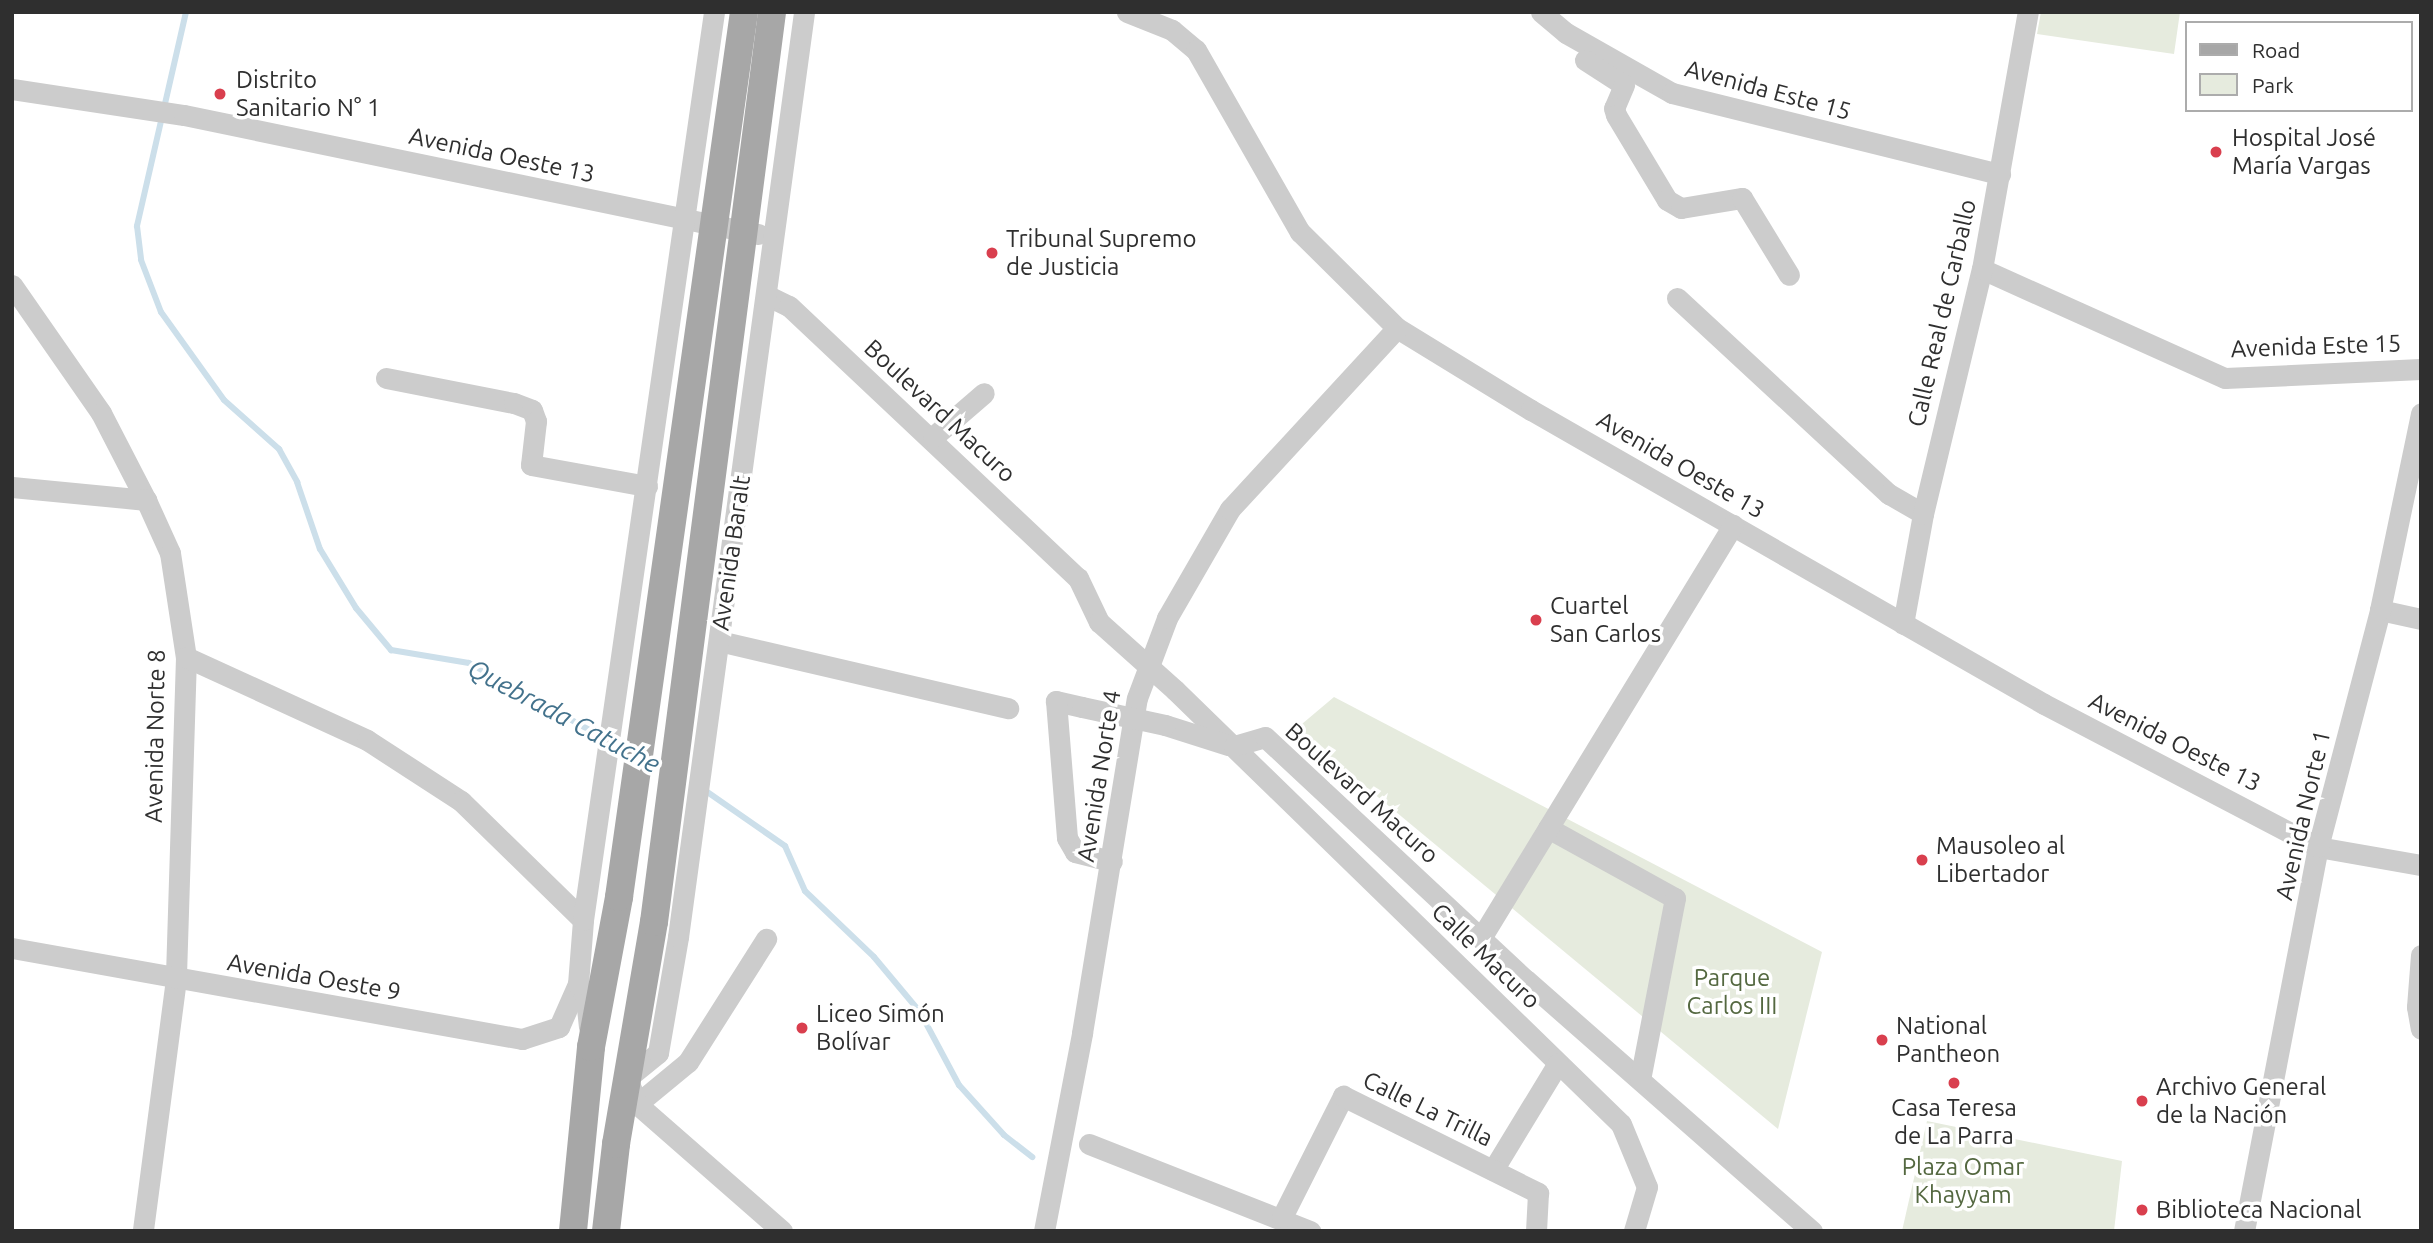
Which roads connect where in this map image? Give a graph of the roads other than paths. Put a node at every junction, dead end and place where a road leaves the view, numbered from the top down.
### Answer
1 (714, 12) edge
2 (744, 12) edge
3 (772, 12) edge
4 (1127, 12) edge
5 (1541, 12) edge
6 (2028, 12) edge
7 (804, 13) edge
8 (1566, 33) junction
9 (12, 89) edge
10 (2000, 174) junction
11 (684, 220) junction
12 (713, 228) junction
13 (741, 232) junction
14 (774, 237) junction
15 (1983, 269) junction
16 (1789, 275) dead end
17 (12, 285) edge
18 (766, 295) junction
19 (1677, 298) dead end
20 (1397, 328) junction
21 (2421, 369) edge
22 (386, 377) dead end
23 (984, 393) dead end
24 (2421, 413) edge
25 (933, 437) junction
26 (647, 486) junction
27 (12, 487) edge
28 (146, 500) junction
29 (1923, 514) junction
30 (1733, 525) junction
31 (2380, 610) junction
32 (2421, 619) edge
33 (1903, 624) junction
34 (719, 641) junction
35 (186, 657) junction
36 (1008, 708) dead end
37 (1234, 746) junction
38 (1548, 828) junction
39 (2318, 847) junction
40 (1112, 861) junction
41 (2421, 865) edge
42 (583, 920) junction
43 (1481, 938) junction
44 (766, 939) dead end
45 (12, 948) edge
46 (2421, 955) edge
47 (176, 979) junction
48 (578, 984) junction
49 (2421, 1029) edge
50 (592, 1047) junction
51 (1558, 1063) junction
52 (1640, 1080) junction
53 (632, 1091) junction
54 (1089, 1144) dead end
55 (1493, 1170) junction
56 (1282, 1217) junction
57 (143, 1231) edge
58 (573, 1231) edge
59 (606, 1231) edge
60 (782, 1231) edge
61 (1044, 1231) edge
62 (1310, 1231) edge
63 (1536, 1231) edge
64 (1634, 1231) edge
65 (1812, 1231) edge
66 (2244, 1231) edge

1 - 11 street
2 - 12 main road
3 - 13 main road, Avenida Baralt
4 - 20 street, Avenida Oeste 13
5 - 8 street, Avenida Este 15
6 - 10 street, Calle Real de Carballo
7 - 14 street, Avenida Baralt
8 - 10 street, Avenida Este 15
8 - 16 street
9 - 11 street, Avenida Oeste 13
10 - 15 street, Calle Real de Carballo
11 - 12 street, Avenida Oeste 13
11 - 26 street
12 - 13 street, Avenida Oeste 13
12 - 50 main road
13 - 14 street, Avenida Oeste 13
13 - 53 main road, Avenida Baralt
14 - 18 street, Avenida Baralt
15 - 21 street, Avenida Este 15
15 - 29 street, Calle Real de Carballo
17 - 28 street, Avenida Norte 8
18 - 25 street, Boulevard Macuro
18 - 34 street, Avenida Baralt
19 - 29 street
20 - 30 street, Avenida Oeste 13
20 - 40 street, Avenida Norte 4
22 - 26 street
23 - 25 street
24 - 31 street, Avenida Norte 1
25 - 37 street, Boulevard Macuro, bridge
26 - 42 street
27 - 28 street
28 - 35 street, Avenida Norte 8
29 - 33 street, Calle Real de Carballo
30 - 33 street, Avenida Oeste 13
30 - 38 street
31 - 32 street
31 - 39 street, Avenida Norte 1
33 - 39 street, Avenida Oeste 13
34 - 36 street
34 - 53 street, Avenida Baralt
35 - 42 street
35 - 47 street, Avenida Norte 8
37 - 40 street, bridge
37 - 43 street, Boulevard Macuro
37 - 51 street, Calle Macuro
38 - 43 street
38 - 52 street
39 - 41 street, Avenida Oeste 13
39 - 66 street, Avenida Norte 1
40 - 61 street, Avenida Norte 4
42 - 48 street
43 - 52 street, Boulevard Macuro
44 - 53 street
45 - 47 street, Avenida Oeste 9
46 - 49 street
47 - 48 street, Avenida Oeste 9
47 - 57 street, Avenida Norte 8
48 - 50 street
50 - 58 main road
51 - 55 street
51 - 64 street, Calle Macuro
52 - 65 street, Boulevard Macuro
53 - 59 main road, Avenida Baralt
53 - 60 street
54 - 56 street
55 - 56 street, Calle La Trilla
55 - 63 street, Calle La Trilla
56 - 62 street

